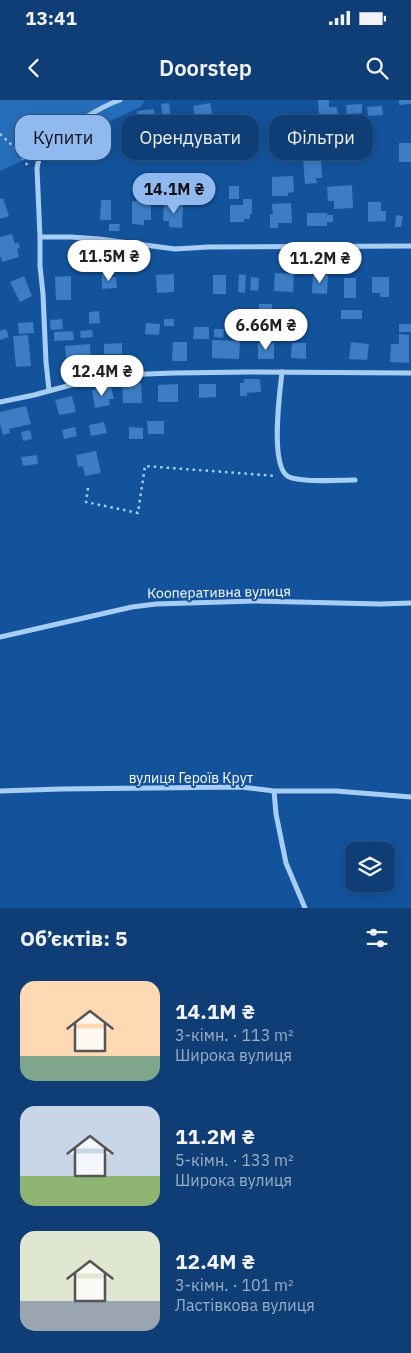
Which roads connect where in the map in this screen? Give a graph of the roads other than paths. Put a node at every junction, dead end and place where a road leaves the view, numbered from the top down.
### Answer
1 (120, 100) edge
2 (40, 237) junction
3 (411, 246) edge
4 (282, 372) junction
5 (411, 373) edge
6 (49, 390) junction
7 (0, 402) edge
8 (355, 480) dead end
9 (411, 603) edge
10 (0, 637) edge
11 (0, 791) edge
12 (274, 791) junction
13 (411, 797) edge
14 (304, 908) edge

1 - 2 street
2 - 3 street
2 - 6 street
4 - 5 street
4 - 6 street
4 - 8 street
6 - 7 street
9 - 10 street, Кооперативна вулиця
11 - 12 street, вулиця Героїв Крут
12 - 13 street, вулиця Героїв Крут
12 - 14 street

